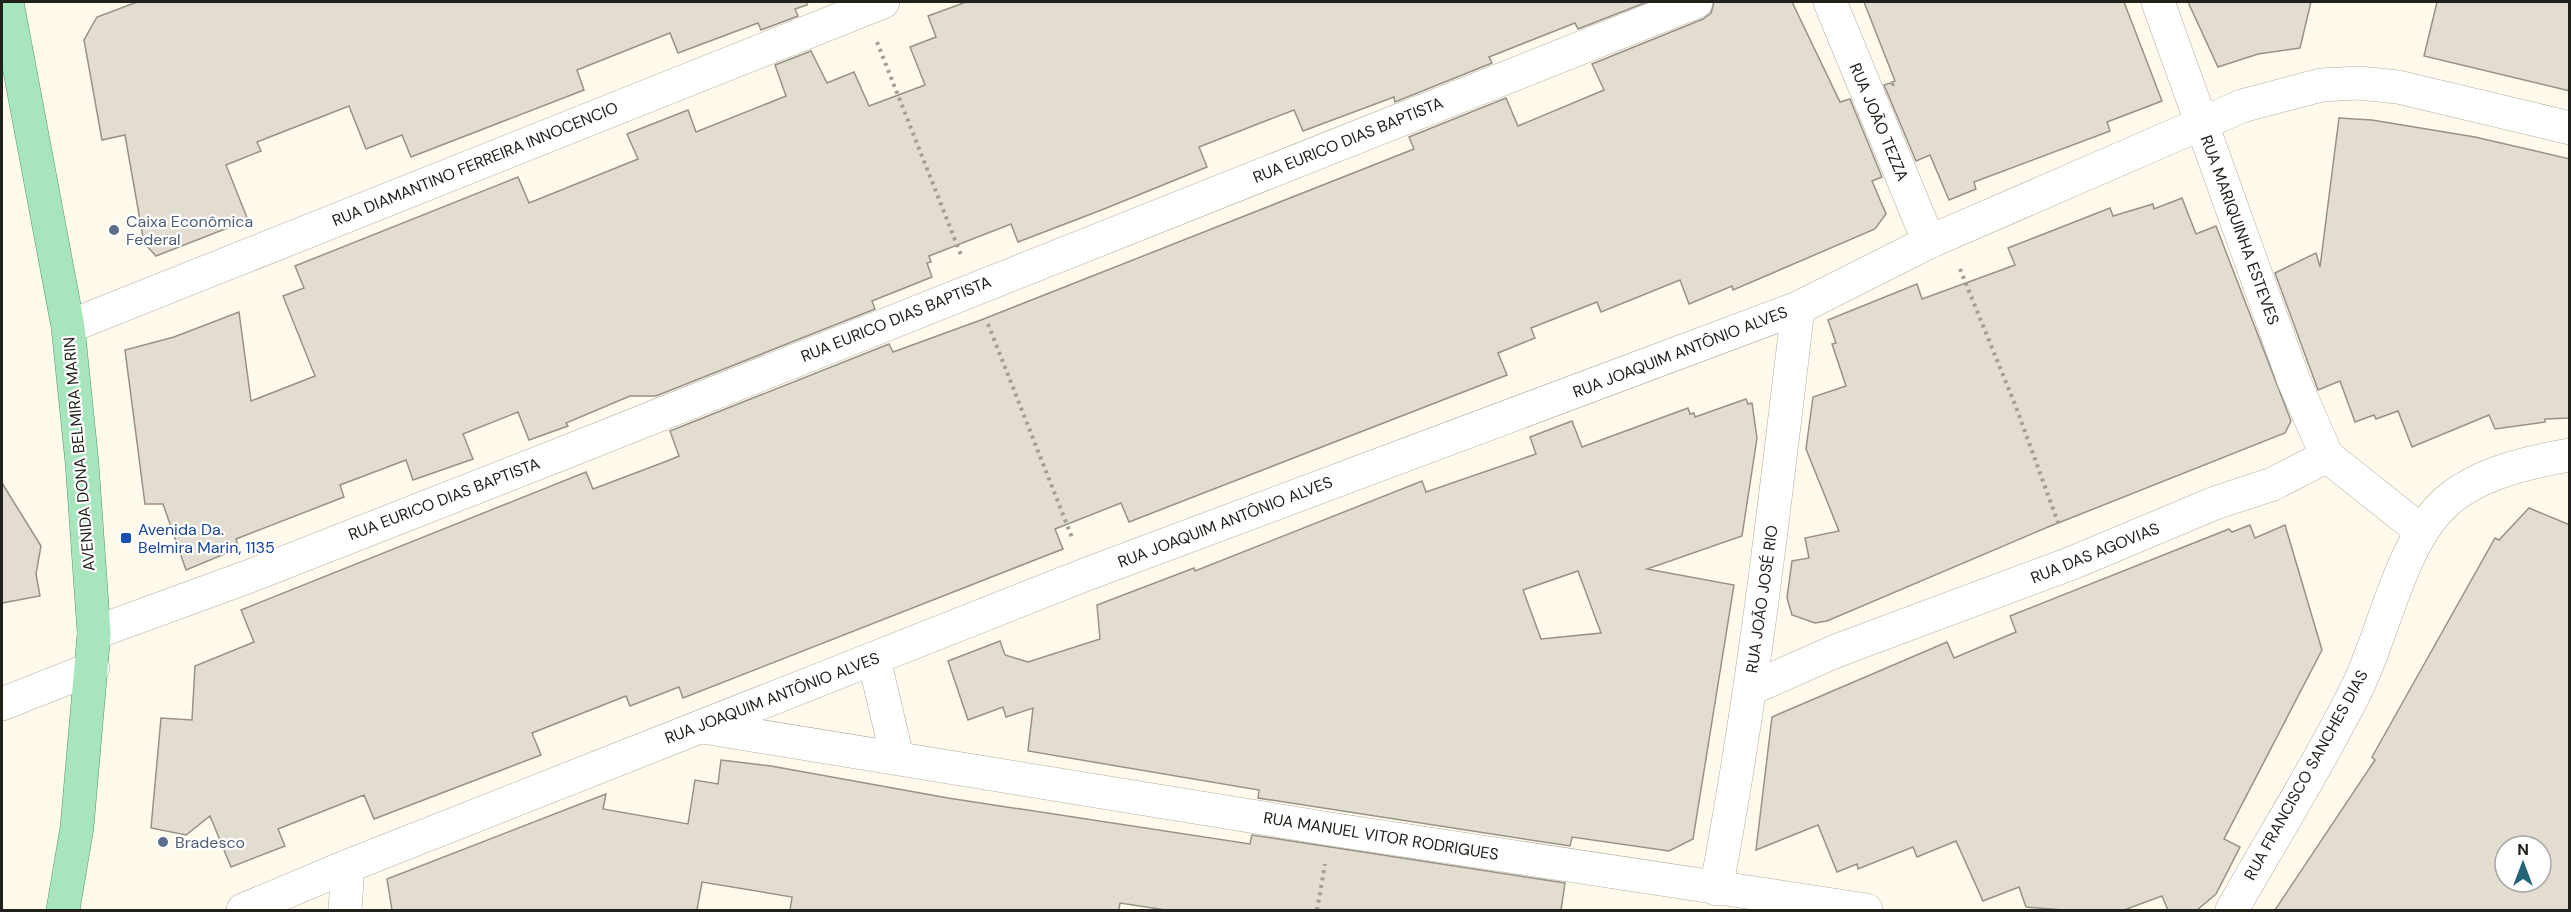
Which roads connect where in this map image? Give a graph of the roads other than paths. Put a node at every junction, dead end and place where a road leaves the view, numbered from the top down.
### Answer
1 (7, 2) edge
2 (883, 2) edge
3 (1696, 2) edge
4 (1830, 2) edge
5 (2158, 2) edge
6 (2202, 122) junction
7 (2570, 128) edge
8 (1938, 238) junction
9 (1798, 308) junction
10 (68, 327) junction
11 (2570, 455) edge
12 (2327, 456) junction
13 (2420, 530) junction
14 (94, 633) junction
15 (874, 659) junction
16 (93, 668) junction
17 (1750, 689) junction
18 (2, 704) edge
19 (700, 727) junction
20 (897, 757) junction
21 (348, 866) junction
22 (1716, 889) junction
23 (63, 910) edge
24 (243, 910) edge
25 (345, 910) edge
26 (1866, 910) edge
27 (2232, 910) edge

1 - 10 main road, AVENIDA DONA BELMIRA MARIN
2 - 10 street, RUA DIAMANTINO FERREIRA INNOCENCIO
3 - 14 street, RUA EURICO DIAS BAPTISTA
4 - 8 street, RUA JOÃO TEZZA
5 - 6 street, RUA MARIQUINHA ESTEVES
6 - 7 street, RUA JOAQUIM ANTÔNIO ALVES
6 - 8 street, RUA JOAQUIM ANTÔNIO ALVES
6 - 12 street, RUA MARIQUINHA ESTEVES
8 - 9 street, RUA JOAQUIM ANTÔNIO ALVES
9 - 15 street, RUA JOAQUIM ANTÔNIO ALVES
9 - 17 street, RUA JOÃO JOSÉ RIO
10 - 14 main road, AVENIDA DONA BELMIRA MARIN
11 - 13 street, RUA FRANCISCO SANCHES DIAS
12 - 13 street
12 - 17 street, RUA DAS AGOVIAS
13 - 27 street, RUA FRANCISCO SANCHES DIAS
14 - 16 main road, AVENIDA DONA BELMIRA MARIN
15 - 19 street, RUA JOAQUIM ANTÔNIO ALVES
15 - 20 street
16 - 18 street
16 - 23 main road, AVENIDA DONA BELMIRA MARIN
17 - 22 street, RUA JOÃO JOSÉ RIO
19 - 20 street, RUA MANUEL VITOR RODRIGUES
19 - 21 street, RUA JOAQUIM ANTÔNIO ALVES
20 - 22 street, RUA MANUEL VITOR RODRIGUES
21 - 24 street, RUA JOAQUIM ANTÔNIO ALVES
21 - 25 street
22 - 26 street, RUA MANUEL VITOR RODRIGUES

